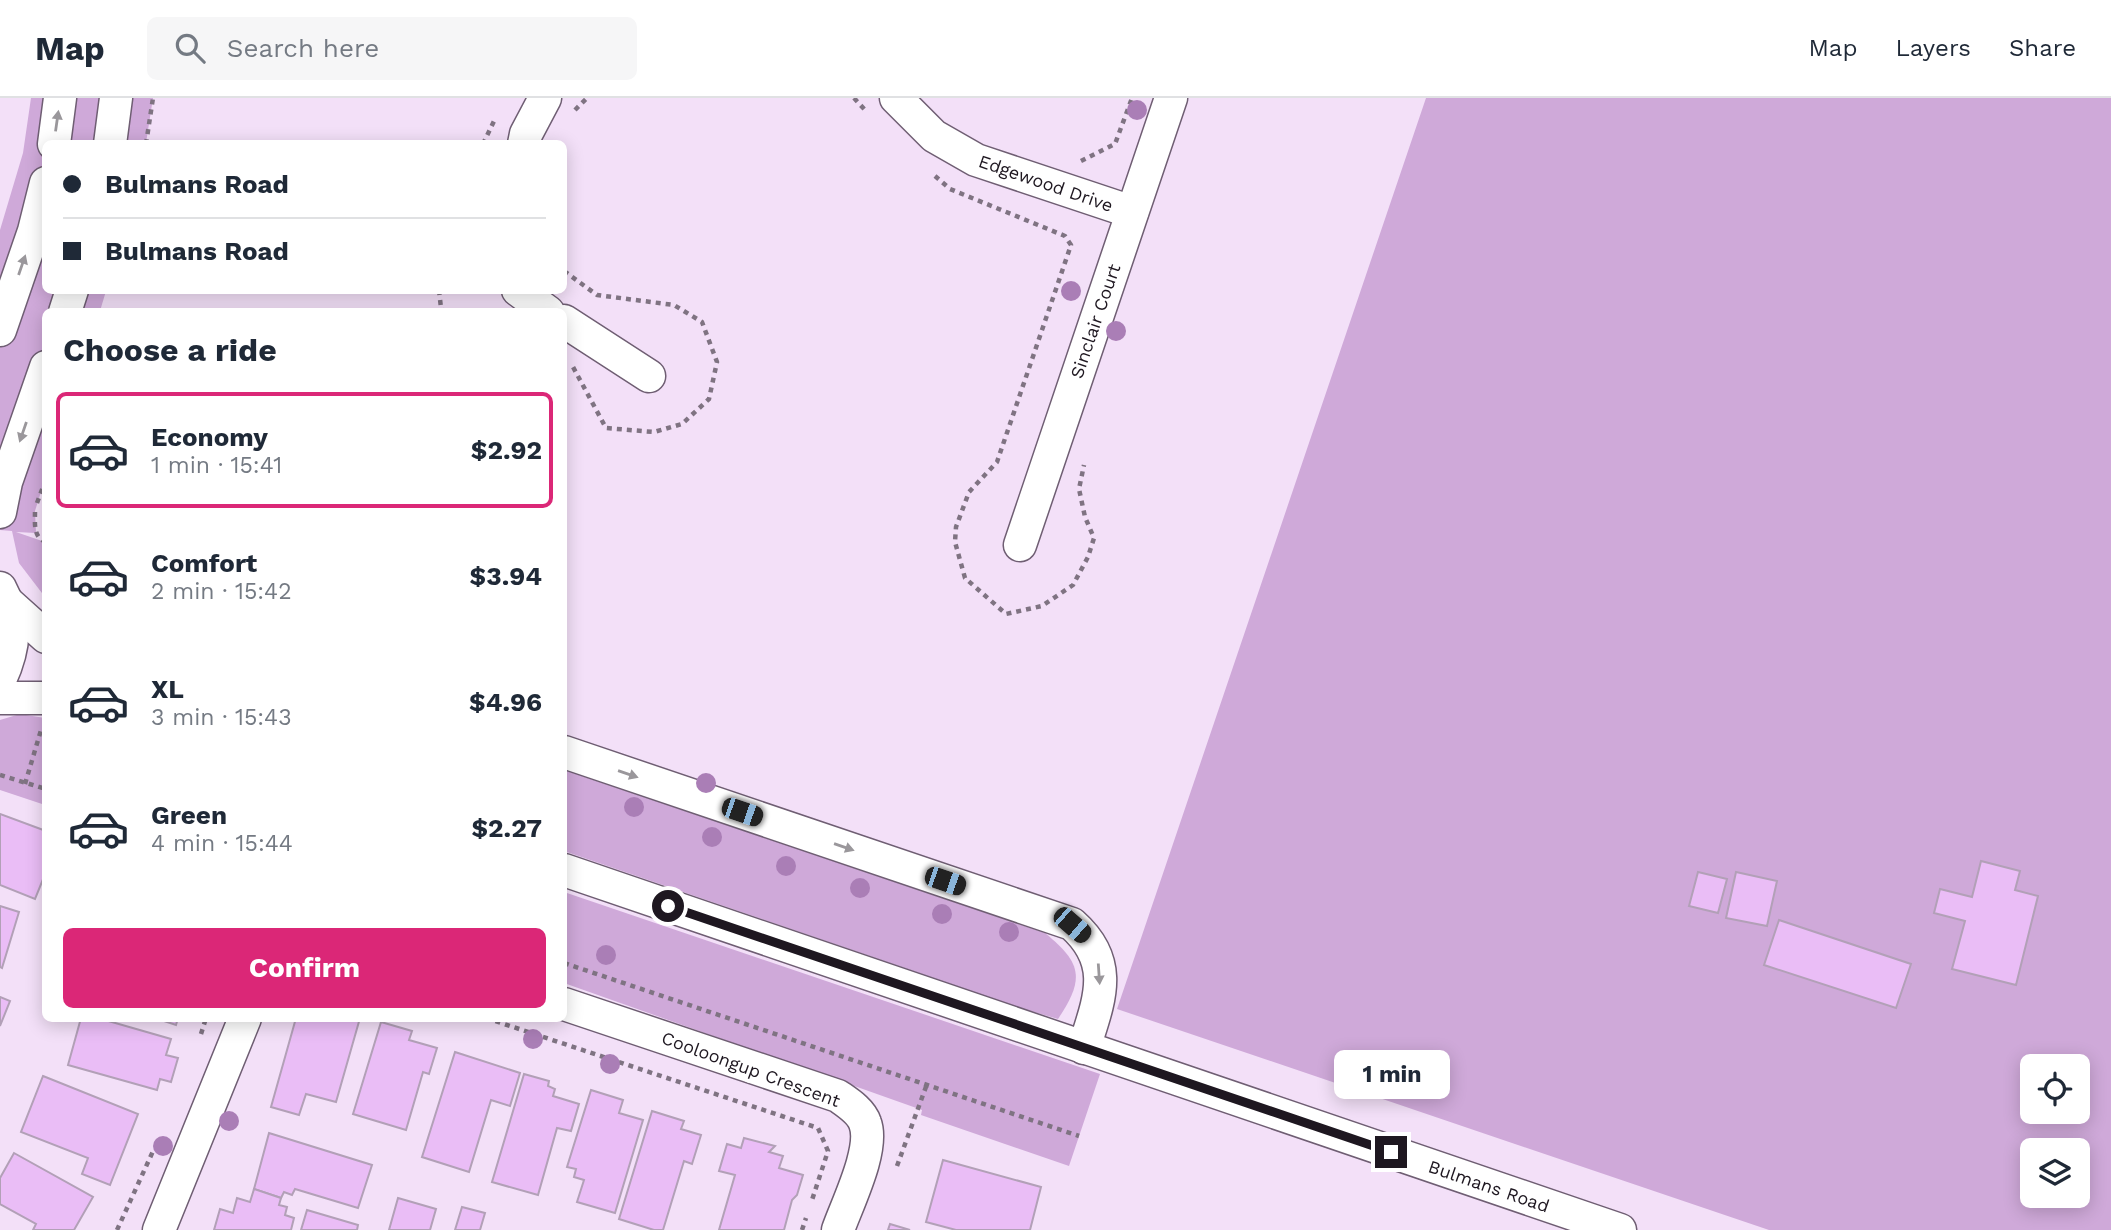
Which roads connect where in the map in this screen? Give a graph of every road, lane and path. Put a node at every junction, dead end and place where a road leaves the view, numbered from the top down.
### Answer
1 (60, 98) edge
2 (116, 98) edge
3 (153, 98) edge
4 (545, 98) edge
5 (896, 98) edge
6 (1132, 98) edge
7 (1171, 98) edge
8 (55, 140) edge
9 (111, 140) edge
10 (147, 140) edge
11 (526, 140) edge
12 (1079, 162) dead end
13 (42, 199) edge
14 (1132, 212) junction
15 (523, 294) edge
16 (543, 308) edge
17 (567, 323) edge
18 (0, 330) edge
19 (649, 376) dead end
20 (42, 378) edge
21 (42, 490) edge
22 (34, 511) dead end
23 (0, 512) edge
24 (1020, 545) dead end
25 (2, 591) edge
26 (42, 633) edge
27 (0, 680) edge
28 (0, 698) edge
29 (42, 698) edge
30 (567, 753) edge
31 (0, 775) edge
32 (42, 788) edge
33 (567, 871) edge
34 (567, 964) edge
35 (567, 1005) edge
36 (243, 1022) edge
37 (498, 1022) edge
38 (1084, 1048) junction
39 (927, 1084) junction
40 (1079, 1136) dead end
41 (896, 1170) dead end
42 (159, 1230) edge
43 (802, 1230) edge
44 (838, 1230) edge
45 (1620, 1230) edge

8 -> 1 street
2 - 9 street
3 - 10 path
4 - 11 street
5 - 14 street, Edgewood Drive
6 - 12 path
7 - 14 street, Sinclair Court
18 -> 13 street
14 - 24 street, Sinclair Court
15 - 16 street
17 - 19 street
20 -> 23 street
21 - 22 path
25 - 26 street
25 - 27 street
28 - 29 street
30 -> 38 street
31 - 32 path
33 - 38 street, Bulmans Road
34 - 39 path
35 - 44 street, Cooloongup Crescent
36 - 42 street
37 - 43 path
38 - 45 street, Bulmans Road
39 - 40 path
39 - 41 path

